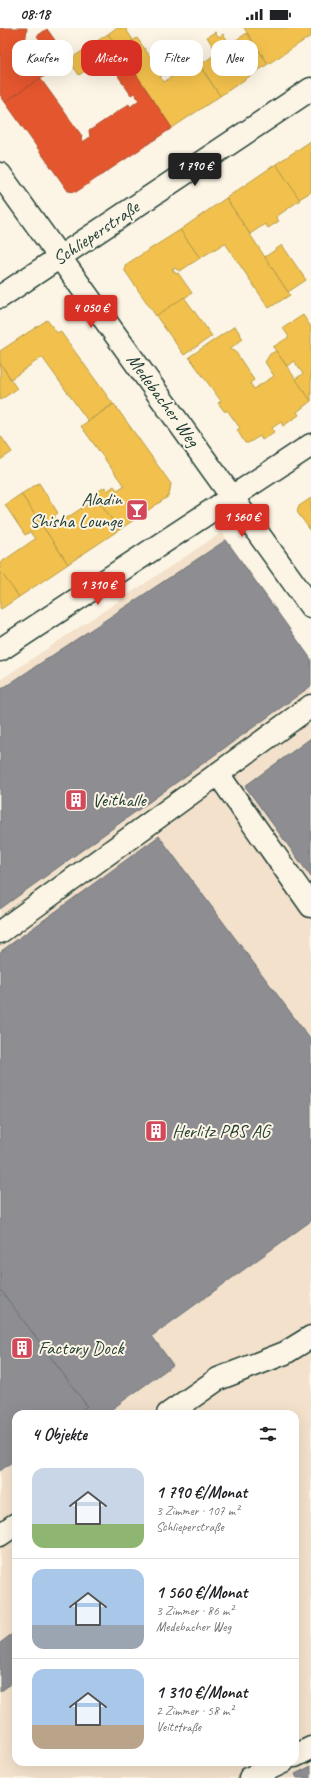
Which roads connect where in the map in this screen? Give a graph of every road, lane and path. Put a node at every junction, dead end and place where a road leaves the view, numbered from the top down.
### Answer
1 (311, 89) edge
2 (0, 174) edge
3 (60, 257) junction
4 (0, 297) edge
5 (311, 445) edge
6 (233, 497) junction
7 (311, 607) edge
8 (0, 650) edge
9 (311, 706) edge
10 (218, 774) junction
11 (311, 906) edge
12 (0, 932) edge
13 (311, 1337) edge
14 (174, 1410) edge
15 (12, 1527) edge
16 (0, 1535) edge
17 (311, 1748) edge
18 (299, 1754) edge
19 (275, 1766) edge
20 (250, 1778) edge

1 - 3 street, Schlieperstraße
2 - 3 street, Medebacher Weg
3 - 4 street, Schlieperstraße
3 - 6 street, Medebacher Weg
5 - 6 street
6 - 7 street, Medebacher Weg
6 - 8 street
9 - 10 street
10 - 11 street
10 - 12 street
13 - 14 street
15 - 16 street
17 - 18 street
19 - 20 street

